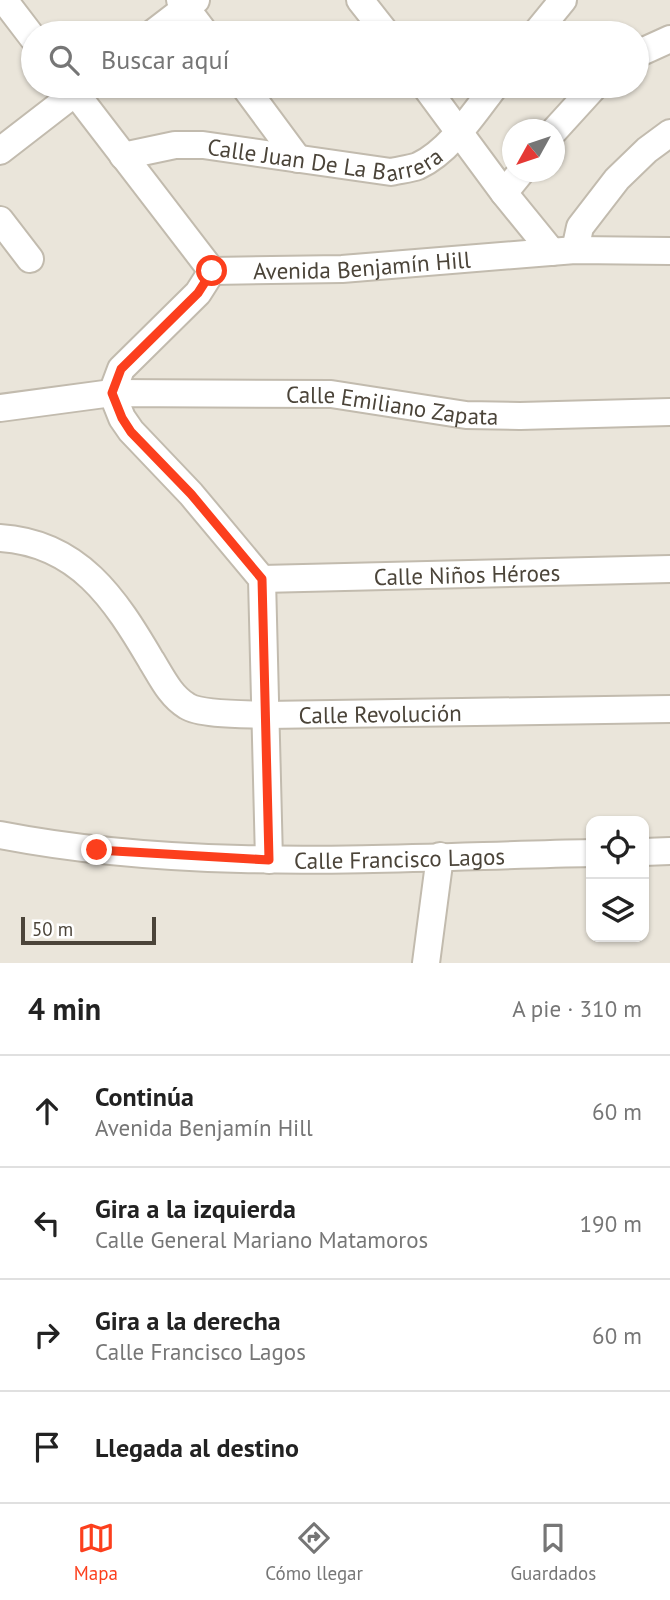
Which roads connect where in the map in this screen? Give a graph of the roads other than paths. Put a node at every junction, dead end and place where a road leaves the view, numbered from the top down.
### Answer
1 (4, 0) edge
2 (360, 0) edge
3 (187, 3) edge
4 (552, 4) edge
5 (167, 21) edge
6 (198, 21) edge
7 (377, 21) edge
8 (543, 21) edge
9 (21, 22) edge
10 (670, 39) edge
11 (649, 49) edge
12 (65, 98) edge
13 (84, 98) edge
14 (253, 98) edge
15 (434, 98) edge
16 (486, 98) edge
17 (584, 98) edge
18 (565, 120) edge
19 (460, 131) junction
20 (670, 133) edge
21 (0, 151) edge
22 (123, 156) junction
23 (298, 159) junction
24 (513, 182) edge
25 (504, 193) junction
26 (0, 220) edge
27 (563, 251) junction
28 (670, 251) edge
29 (30, 259) dead end
30 (212, 271) junction
31 (112, 393) junction
32 (0, 408) edge
33 (670, 412) edge
34 (0, 538) edge
35 (670, 569) edge
36 (262, 579) junction
37 (670, 709) edge
38 (267, 715) junction
39 (0, 835) edge
40 (670, 851) edge
41 (649, 852) edge
42 (586, 853) edge
43 (440, 856) junction
44 (269, 860) junction
45 (426, 963) edge

1 - 9 street
2 - 7 street
3 - 5 street
3 - 6 street
4 - 8 street
10 - 11 street
12 - 21 street
13 - 22 street
14 - 23 street
15 - 19 street
16 - 19 street, Calle Juan De La Barrera
17 - 18 street
19 - 23 street, Calle Juan De La Barrera
19 - 25 street
20 - 27 street
22 - 23 street, Calle Juan De La Barrera
22 - 30 street
24 - 25 street
25 - 27 street
26 - 29 street
27 - 28 street, Avenida Benjamín Hill
27 - 30 street, Avenida Benjamín Hill
30 - 31 street
31 - 32 street, Calle Emiliano Zapata
31 - 33 street, Calle Emiliano Zapata
31 - 36 street
34 - 38 street, Calle Revolución
35 - 36 street, Calle Niños Héroes
36 - 38 street
37 - 38 street, Calle Revolución
38 - 44 street
39 - 44 street, Calle Francisco Lagos
40 - 41 street
42 - 43 street, Calle Francisco Lagos
43 - 44 street, Calle Francisco Lagos
43 - 45 street

